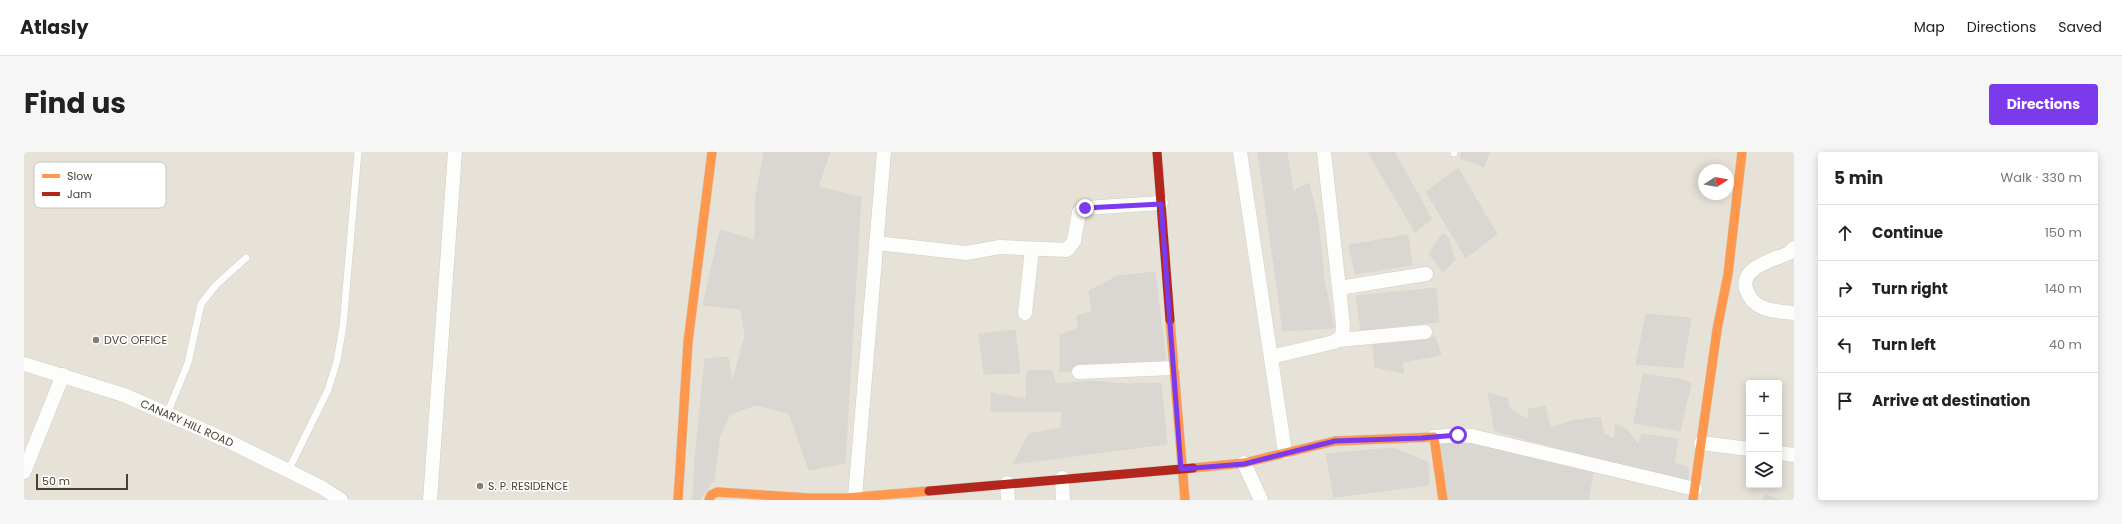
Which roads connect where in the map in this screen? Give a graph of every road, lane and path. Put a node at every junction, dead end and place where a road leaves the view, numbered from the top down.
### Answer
1 (358, 152) edge
2 (455, 152) edge
3 (712, 152) edge
4 (884, 152) edge
5 (1157, 152) edge
6 (1240, 152) edge
7 (1324, 152) edge
8 (1742, 152) edge
9 (1161, 204) junction
10 (876, 243) junction
11 (1794, 248) edge
12 (1032, 249) junction
13 (246, 258) dead end
14 (1426, 274) dead end
15 (1339, 288) junction
16 (1025, 313) dead end
17 (1794, 313) edge
18 (1425, 332) dead end
19 (1339, 340) junction
20 (1271, 357) junction
21 (24, 364) edge
22 (1174, 368) junction
23 (1078, 372) dead end
24 (63, 375) junction
25 (167, 414) junction
26 (1434, 437) junction
27 (1701, 443) junction
28 (1746, 449) edge
29 (1285, 452) junction
30 (1782, 453) edge
31 (1794, 455) edge
32 (1244, 464) junction
33 (1181, 469) junction
34 (288, 471) junction
35 (24, 472) edge
36 (1062, 478) junction
37 (1008, 483) junction
38 (941, 494) edge
39 (1694, 494) edge
40 (855, 497) junction
41 (341, 500) edge
42 (430, 500) edge
43 (678, 500) edge
44 (709, 500) edge
45 (1008, 500) edge
46 (1063, 500) edge
47 (1185, 500) edge
48 (1261, 500) edge
49 (1443, 500) edge

1 - 34 lane
2 - 42 street
3 - 43 street
4 - 10 street
5 - 9 street
6 - 20 street
7 - 15 street
8 - 27 street
9 - 12 street
9 - 22 street
10 - 12 street
10 - 40 street
11 - 17 street
12 - 16 street
13 - 25 lane
14 - 15 street
15 - 19 street
18 - 19 street
19 - 20 street
20 - 29 street
21 - 24 street, CANARY HILL ROAD
22 - 23 street
22 - 33 street
24 - 25 street, CANARY HILL ROAD
24 - 35 street
25 - 34 street, CANARY HILL ROAD
26 - 29 street
26 - 39 street
26 - 49 street
27 - 28 street
27 - 39 street
29 - 32 street
30 - 31 street
32 - 33 street
32 - 48 street
33 - 36 street
33 - 47 street
34 - 41 street, CANARY HILL ROAD
36 - 37 street
36 - 46 street
37 - 38 street
37 - 45 street
38 - 40 street
40 - 44 street

